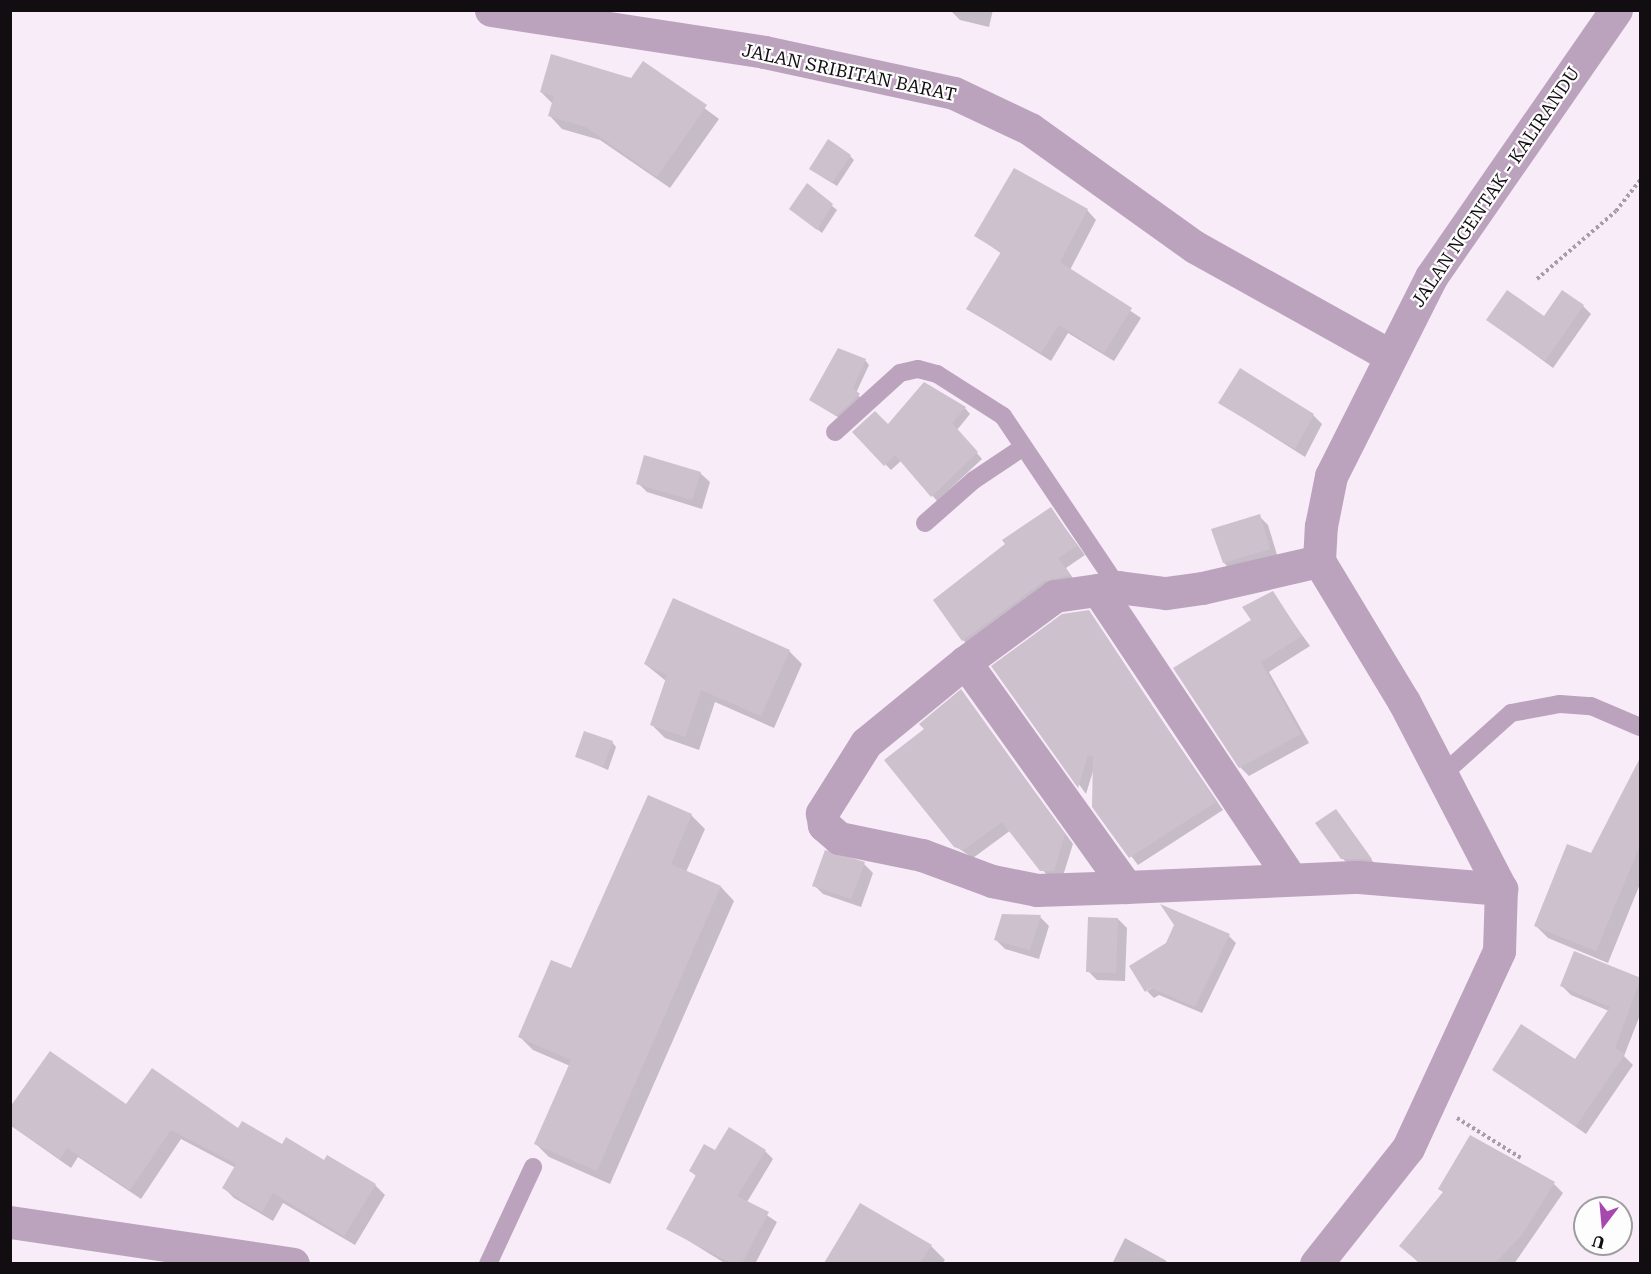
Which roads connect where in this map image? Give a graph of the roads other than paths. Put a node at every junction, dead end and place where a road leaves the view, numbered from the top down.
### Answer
1 (491, 10) edge
2 (1616, 10) edge
3 (1389, 355) junction
4 (835, 432) dead end
5 (1022, 448) junction
6 (925, 523) dead end
7 (1319, 561) junction
8 (1108, 589) junction
9 (965, 662) junction
10 (1641, 727) edge
11 (1442, 775) junction
12 (1290, 878) junction
13 (1126, 886) junction
14 (1501, 889) junction
15 (533, 1167) dead end
16 (10, 1222) edge
17 (293, 1263) edge
18 (488, 1263) edge
19 (1316, 1263) edge

1 - 3 street, JALAN SRIBITAN BARAT
2 - 3 street, JALAN NGENTAK - KALIRANDU
3 - 7 street, JALAN NGENTAK - KALIRANDU
4 - 5 lane
5 - 6 lane
5 - 8 lane
7 - 8 street
7 - 11 street
8 - 9 street
8 - 12 street
9 - 13 street
9 - 13 street
10 - 11 lane
11 - 14 street
12 - 13 street
12 - 14 street
14 - 19 street
15 - 18 lane
16 - 17 street

